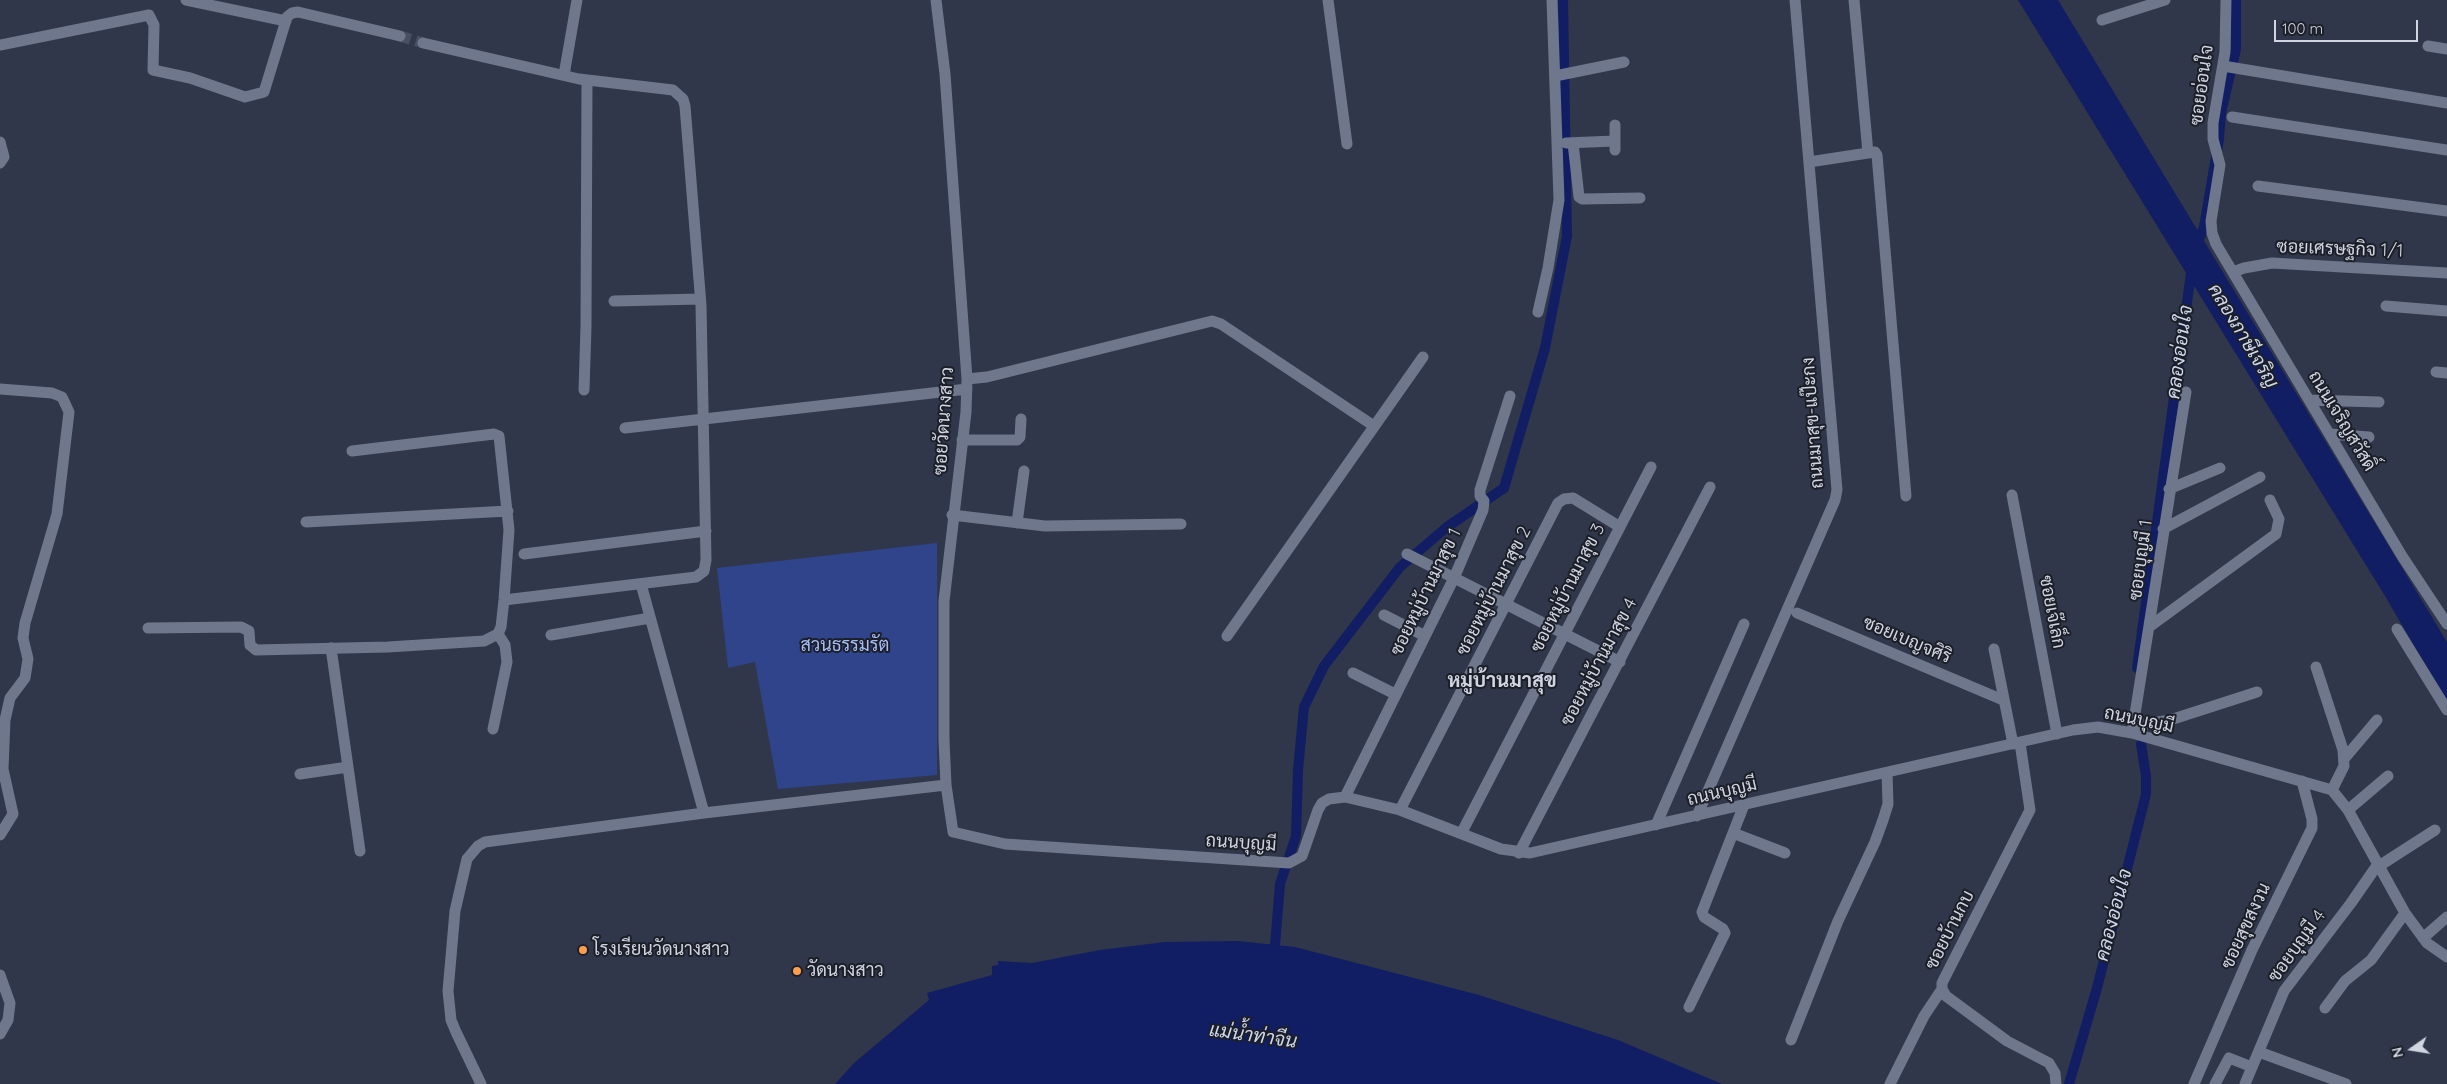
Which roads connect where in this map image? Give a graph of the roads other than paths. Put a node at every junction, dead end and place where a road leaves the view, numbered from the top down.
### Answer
1 (186, 0) edge
2 (577, 0) edge
3 (936, 0) edge
4 (1328, 0) edge
5 (1552, 0) edge
6 (1795, 0) edge
7 (1854, 0) edge
8 (2165, 0) edge
9 (2226, 0) edge
10 (2102, 20) dead end
11 (286, 21) junction
12 (400, 36) tunnel mouth
13 (423, 43) tunnel mouth
14 (0, 45) edge
15 (2428, 46) dead end
16 (2447, 49) edge
17 (1624, 62) dead end
18 (2229, 67) junction
19 (564, 75) junction
20 (1555, 76) junction
21 (587, 80) junction
22 (2447, 102) edge
23 (2232, 117) dead end
24 (1615, 125) dead end
25 (0, 142) edge
26 (1573, 143) junction
27 (1347, 144) dead end
28 (1559, 144) junction
29 (2447, 150) edge
30 (1868, 153) junction
31 (1809, 162) junction
32 (0, 163) edge
33 (2258, 186) dead end
34 (1640, 198) dead end
35 (2447, 211) edge
36 (2212, 233) joint
37 (2233, 272) junction
38 (2447, 273) edge
39 (700, 299) junction
40 (614, 301) dead end
41 (2386, 306) dead end
42 (2447, 311) edge
43 (1538, 312) dead end
44 (1423, 357) dead end
45 (967, 384) junction
46 (0, 390) edge
47 (584, 390) dead end
48 (2186, 392) dead end
49 (1510, 396) dead end
50 (2310, 400) junction
51 (2379, 402) dead end
52 (1021, 419) dead end
53 (703, 420) junction
54 (1374, 426) junction
55 (625, 428) dead end
56 (2330, 434) junction
57 (2368, 438) dead end
58 (962, 440) junction
59 (352, 451) dead end
60 (1651, 467) dead end
61 (2220, 468) dead end
62 (1024, 471) dead end
63 (2260, 477) dead end
64 (1710, 487) dead end
65 (2169, 488) junction
66 (1906, 496) dead end
67 (2012, 496) dead end
68 (2270, 500) dead end
69 (508, 511) junction
70 (952, 515) junction
71 (306, 522) dead end
72 (1017, 523) junction
73 (1181, 524) dead end
74 (1620, 527) junction
75 (2163, 529) junction
76 (706, 531) junction
77 (524, 554) dead end
78 (1407, 554) dead end
79 (1454, 578) junction
80 (641, 584) junction
81 (504, 600) junction
82 (1507, 605) junction
83 (1797, 613) dead end
84 (1384, 615) dead end
85 (650, 618) junction
86 (1744, 624) dead end
87 (2447, 624) edge
88 (2149, 626) junction
89 (148, 628) dead end
90 (2397, 628) dead end
91 (498, 634) junction
92 (1564, 634) junction
93 (551, 636) dead end
94 (1227, 636) dead end
95 (1425, 636) junction
96 (331, 648) junction
97 (1994, 649) dead end
98 (1620, 662) junction
99 (2316, 667) dead end
100 (1353, 673) dead end
101 (2257, 692) dead end
102 (1395, 694) junction
103 (2003, 700) junction
104 (2447, 710) edge
105 (2377, 720) dead end
106 (493, 729) dead end
107 (2133, 730) junction
108 (2057, 734) junction
109 (2017, 744) junction
110 (2344, 759) junction
111 (348, 767) junction
112 (1887, 773) junction
113 (300, 774) dead end
114 (2388, 776) dead end
115 (2302, 781) junction
116 (946, 785) junction
117 (2332, 790) junction
118 (1345, 797) junction
119 (1744, 805) junction
120 (1400, 810) junction
121 (2348, 810) junction
122 (704, 812) junction
123 (1698, 816) junction
124 (5, 818) edge
125 (1656, 825) junction
126 (2435, 830) dead end
127 (953, 832) joint
128 (1462, 832) junction
129 (1733, 833) junction
130 (0, 835) edge
131 (360, 851) dead end
132 (1519, 853) junction
133 (1785, 854) dead end
134 (2378, 865) junction
135 (2405, 912) junction
136 (2447, 917) edge
137 (2423, 938) junction
138 (2447, 957) edge
139 (0, 975) edge
140 (1942, 989) junction
141 (1689, 1007) dead end
142 (2325, 1008) dead end
143 (0, 1034) edge
144 (1791, 1040) dead end
145 (2258, 1052) junction
146 (2252, 1067) junction
147 (481, 1084) edge
148 (1890, 1084) edge
149 (2056, 1084) edge
150 (2194, 1084) edge
151 (2215, 1084) edge
152 (2245, 1084) edge
153 (2346, 1084) edge

1 - 11 street
2 - 19 street
3 - 45 street, ซอยวัดนางสาว
4 - 27 street
5 - 20 street
6 - 31 street, ถนนมาสุข-แป๊ะกง
7 - 30 street
8 - 10 street
9 - 18 street, ซอยอ่อนใจ
11 - 12 street
11 - 14 street
13 - 19 street
15 - 16 street
17 - 20 street
18 - 22 street
18 - 36 street, ซอยอ่อนใจ
19 - 21 street
20 - 28 street
21 - 39 street
21 - 47 street
23 - 29 street
24 - 26 street
25 - 32 street
26 - 28 street
26 - 34 street
28 - 43 street
30 - 31 street
30 - 66 street
31 - 123 street, ถนนมาสุข-แป๊ะกง
33 - 35 street
36 - 37 street, ถนนเจริญสวัสดิ์
37 - 38 street, ซอยเศรษฐกิจ 1/1
37 - 50 street, ถนนเจริญสวัสดิ์
39 - 40 street
39 - 53 street
41 - 42 street
44 - 54 street
45 - 53 street
45 - 54 street
45 - 58 street, ซอยวัดนางสาว
46 - 124 street
48 - 65 street, ซอยบุญมี 1
49 - 79 street, ซอยหมู่บ้านมาสุข 1
50 - 51 street
50 - 56 street, ถนนเจริญสวัสดิ์
52 - 58 street
53 - 55 street
53 - 76 street
54 - 94 street
56 - 57 street
56 - 87 street, ถนนเจริญสวัสดิ์
58 - 70 street, ซอยวัดนางสาว
59 - 69 street
60 - 74 street, ซอยหมู่บ้านมาสุข 3
61 - 65 street
62 - 72 street
63 - 75 street
64 - 98 street, ซอยหมู่บ้านมาสุข 4
65 - 75 street, ซอยบุญมี 1
67 - 108 street, ซอยเจ๊เล็ก
68 - 88 street
69 - 71 street
69 - 81 street
70 - 72 street
70 - 116 street, ซอยวัดนางสาว
72 - 73 street
74 - 82 street, ซอยหมู่บ้านมาสุข 2
74 - 92 street, ซอยหมู่บ้านมาสุข 3
75 - 88 street, ซอยบุญมี 1
76 - 77 street
76 - 80 street
78 - 79 street
79 - 82 street
79 - 95 street, ซอยหมู่บ้านมาสุข 1
80 - 81 street
80 - 85 street
81 - 91 street
82 - 92 street
82 - 120 street, ซอยหมู่บ้านมาสุข 2
83 - 103 street, ซอยเบญจศิริ
84 - 95 street
85 - 93 street
85 - 122 street
86 - 125 street
88 - 107 street, ซอยบุญมี 1
89 - 96 street
90 - 104 street
91 - 96 street
91 - 106 street
92 - 98 street
92 - 128 street, ซอยหมู่บ้านมาสุข 3
95 - 102 street, ซอยหมู่บ้านมาสุข 1
96 - 111 street
97 - 103 street
98 - 132 street, ซอยหมู่บ้านมาสุข 4
99 - 110 street
100 - 102 street
101 - 107 street
102 - 118 street, ซอยหมู่บ้านมาสุข 1
103 - 109 street
105 - 110 street
107 - 108 street, ถนนบุญมี
107 - 115 street, ถนนบุญมี
108 - 109 street, ถนนบุญมี
109 - 112 street, ถนนบุญมี
109 - 140 street, ซอยบ้านกบ
110 - 117 street
111 - 113 street
111 - 131 street
112 - 119 street, ถนนบุญมี
112 - 144 street
114 - 121 street
115 - 117 street, ถนนบุญมี
115 - 150 street, ซอยสุขสงวน
116 - 122 street
116 - 127 street, ซอยวัดนางสาว
117 - 121 street
118 - 120 street, ถนนบุญมี
118 - 127 street, ถนนบุญมี
119 - 123 street, ถนนบุญมี
119 - 129 street
120 - 128 street, ถนนบุญมี
121 - 134 street
122 - 147 street
123 - 125 street, ถนนบุญมี
124 - 130 street
125 - 132 street, ถนนบุญมี
126 - 134 street
128 - 132 street, ถนนบุญมี
129 - 133 street
129 - 141 street
134 - 135 street
134 - 145 street, ซอยบุญมี 4
135 - 137 street
135 - 142 street
136 - 137 street
137 - 138 street
139 - 143 street
140 - 148 street
140 - 149 street, ซอยบ้านกบ
145 - 146 street, ซอยบุญมี 4
145 - 153 street
146 - 151 street
146 - 152 street, ซอยบุญมี 4

